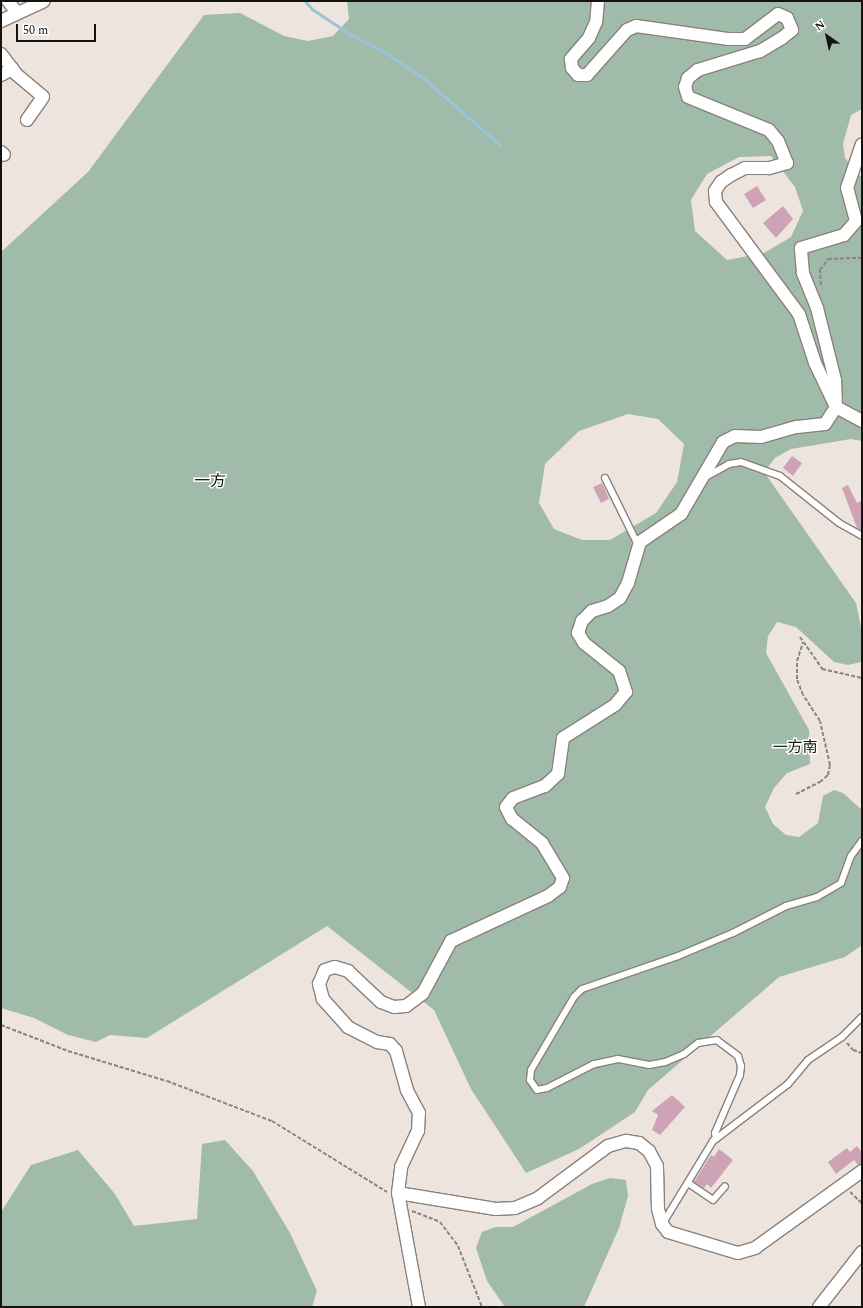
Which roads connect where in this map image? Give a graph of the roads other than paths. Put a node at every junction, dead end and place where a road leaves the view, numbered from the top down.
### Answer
1 (8, 1) edge
2 (44, 1) edge
3 (598, 1) edge
4 (17, 13) junction
5 (1, 20) edge
6 (1, 54) edge
7 (12, 69) junction
8 (1, 75) edge
9 (27, 120) dead end
10 (862, 144) edge
11 (836, 407) junction
12 (862, 421) edge
13 (606, 478) dead end
14 (704, 478) junction
15 (862, 536) edge
16 (638, 546) junction
17 (862, 841) edge
18 (862, 1017) edge
19 (716, 1139) junction
20 (862, 1171) edge
21 (688, 1183) junction
22 (725, 1186) dead end
23 (398, 1193) junction
24 (662, 1224) junction
25 (862, 1252) edge
26 (419, 1307) edge
27 (819, 1307) edge

1 - 4 street
2 - 4 street
3 - 11 street
4 - 5 street
6 - 7 street
7 - 8 street
7 - 9 street
10 - 11 street
11 - 12 street
11 - 14 street
13 - 16 lane
14 - 15 lane
14 - 16 street
16 - 23 street
17 - 19 lane
18 - 19 lane
19 - 21 lane
20 - 24 street
21 - 22 lane
21 - 24 lane
23 - 24 street
23 - 26 street
25 - 27 street

